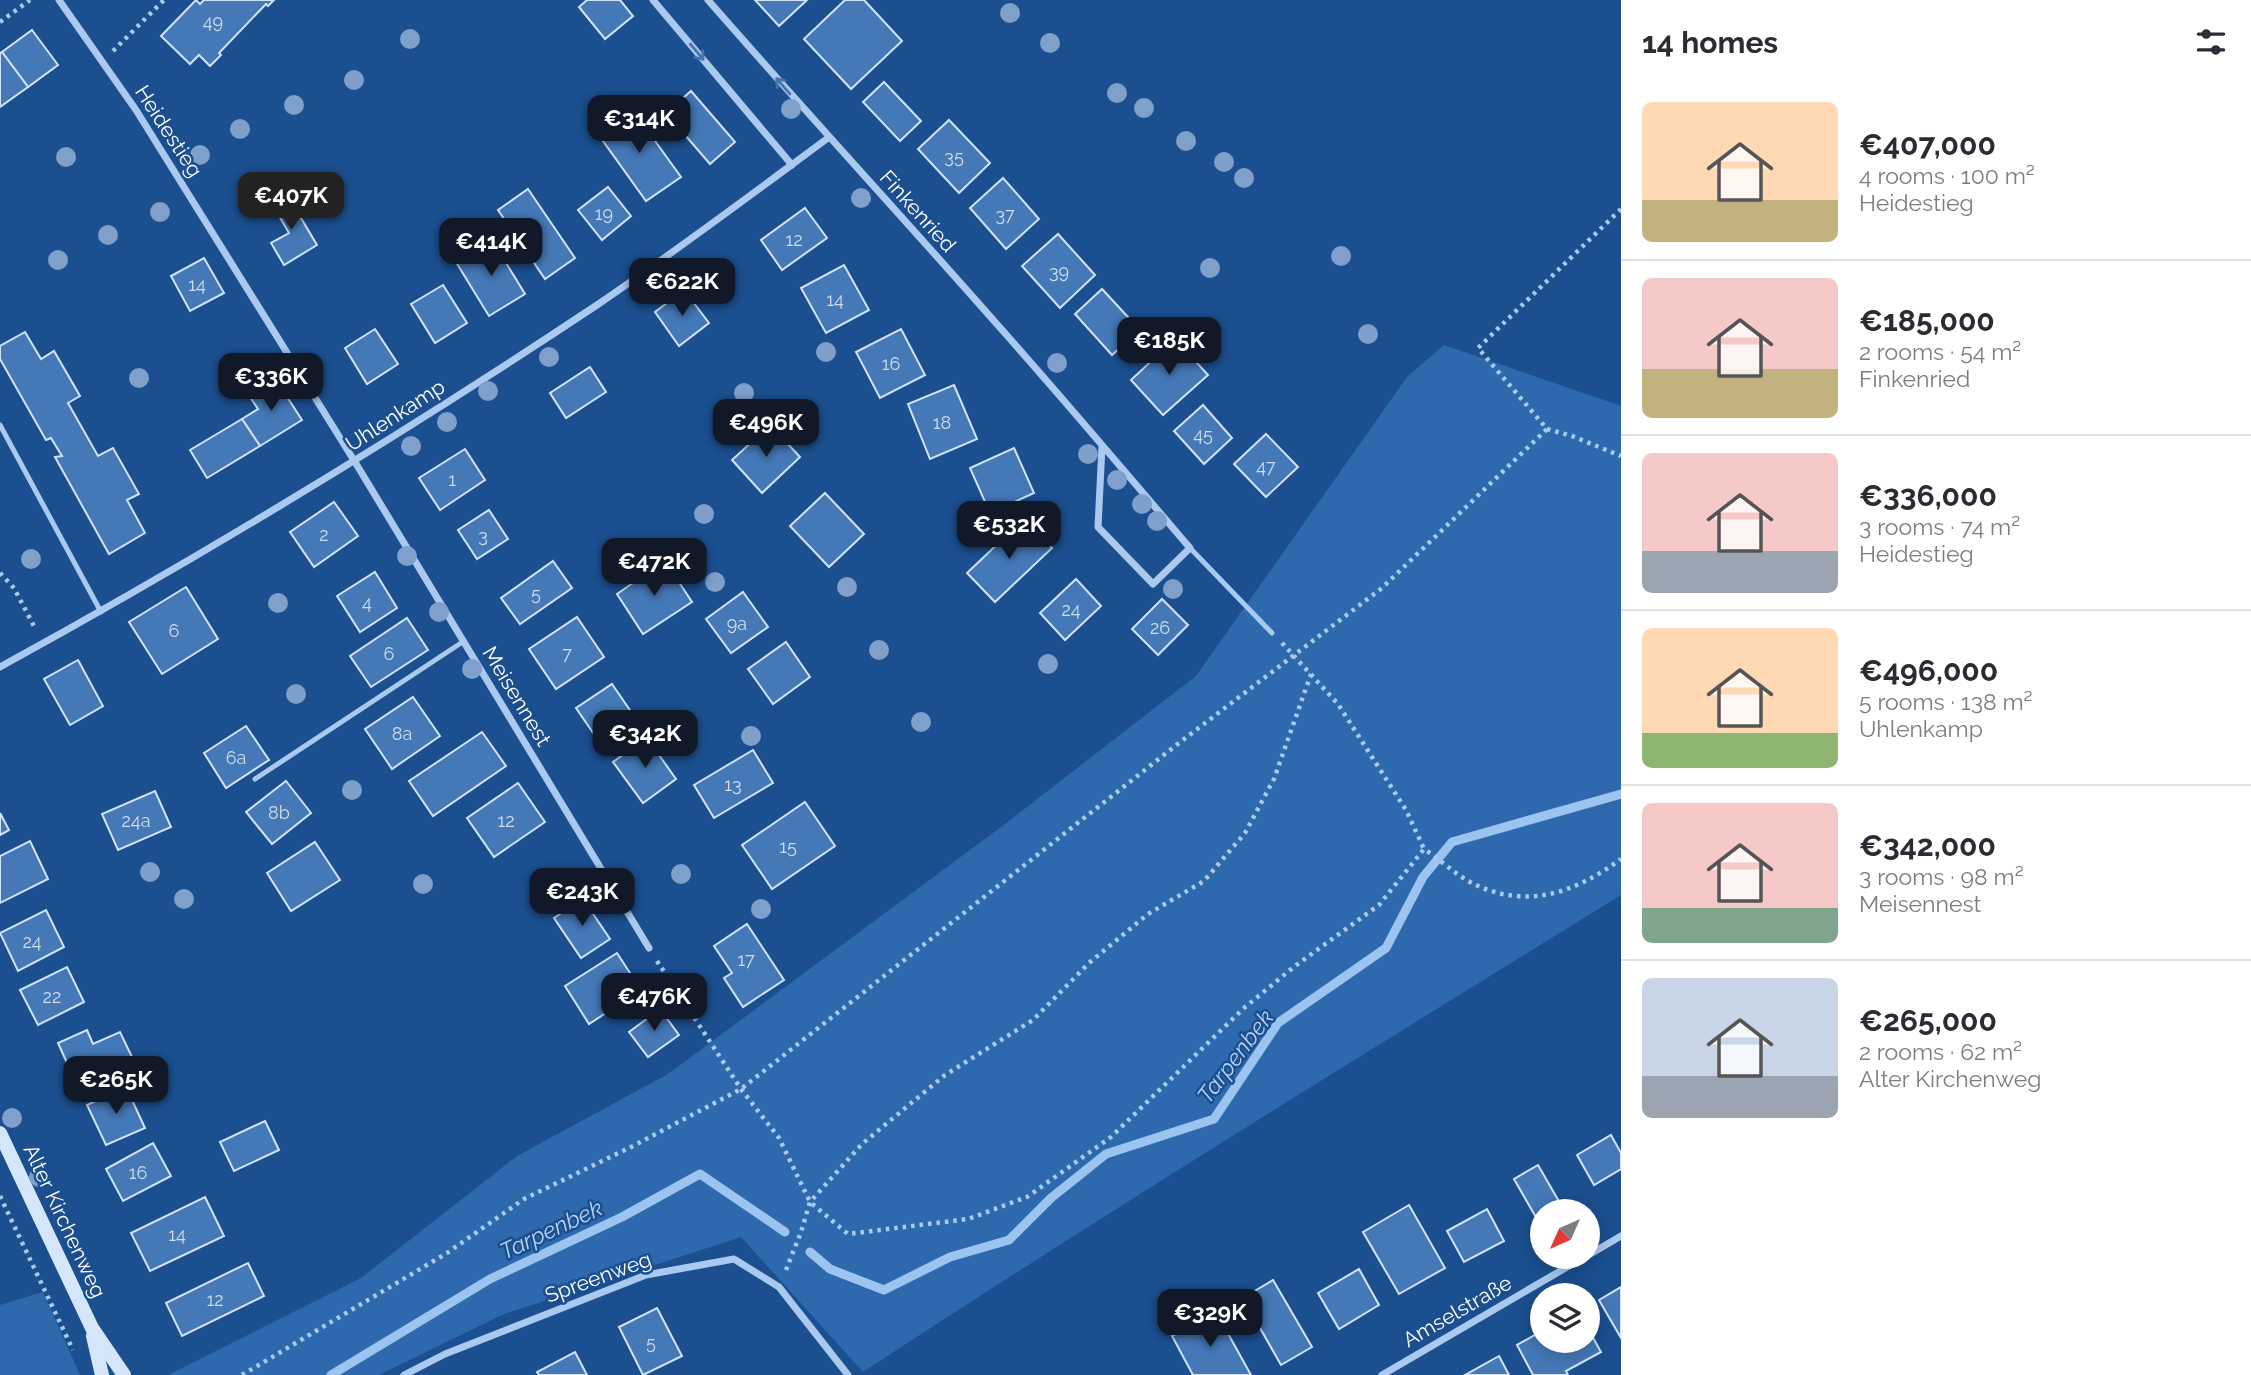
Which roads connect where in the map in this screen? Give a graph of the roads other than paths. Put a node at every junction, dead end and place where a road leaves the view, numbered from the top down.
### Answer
1 (59, 0) edge
2 (653, 0) edge
3 (708, 0) edge
4 (828, 138) junction
5 (792, 165) junction
6 (0, 425) edge
7 (1102, 446) junction
8 (355, 462) junction
9 (1190, 548) junction
10 (101, 612) junction
11 (1272, 632) dead end
12 (464, 641) junction
13 (0, 667) edge
14 (256, 779) dead end
15 (649, 948) road end
16 (0, 1133) edge
17 (1621, 1236) edge
18 (1600, 1248) edge
19 (1565, 1269) edge
20 (92, 1328) junction
21 (102, 1375) edge
22 (124, 1375) edge
23 (404, 1375) edge
24 (848, 1375) edge
25 (1382, 1375) edge

1 - 8 street, Heidestieg
2 -> 5 street
4 -> 3 street, Finkenried
4 - 5 street, Uhlenkamp
4 - 7 street, Finkenried
5 - 8 street, Uhlenkamp
6 - 10 lane
7 - 9 street, Finkenried
7 - 9 street
8 - 10 street, Uhlenkamp
8 - 12 street, Meisennest
9 - 11 lane, Finkenried
10 - 13 street, Uhlenkamp
12 - 14 lane
12 - 15 street, Meisennest
16 - 20 main road, Alter Kirchenweg
17 - 18 street, Amselstraße
19 - 25 street, Amselstraße
20 - 21 main road, Alter Kirchenweg
20 - 22 main road, Alter Kirchenweg
23 - 24 street, Spreenweg

